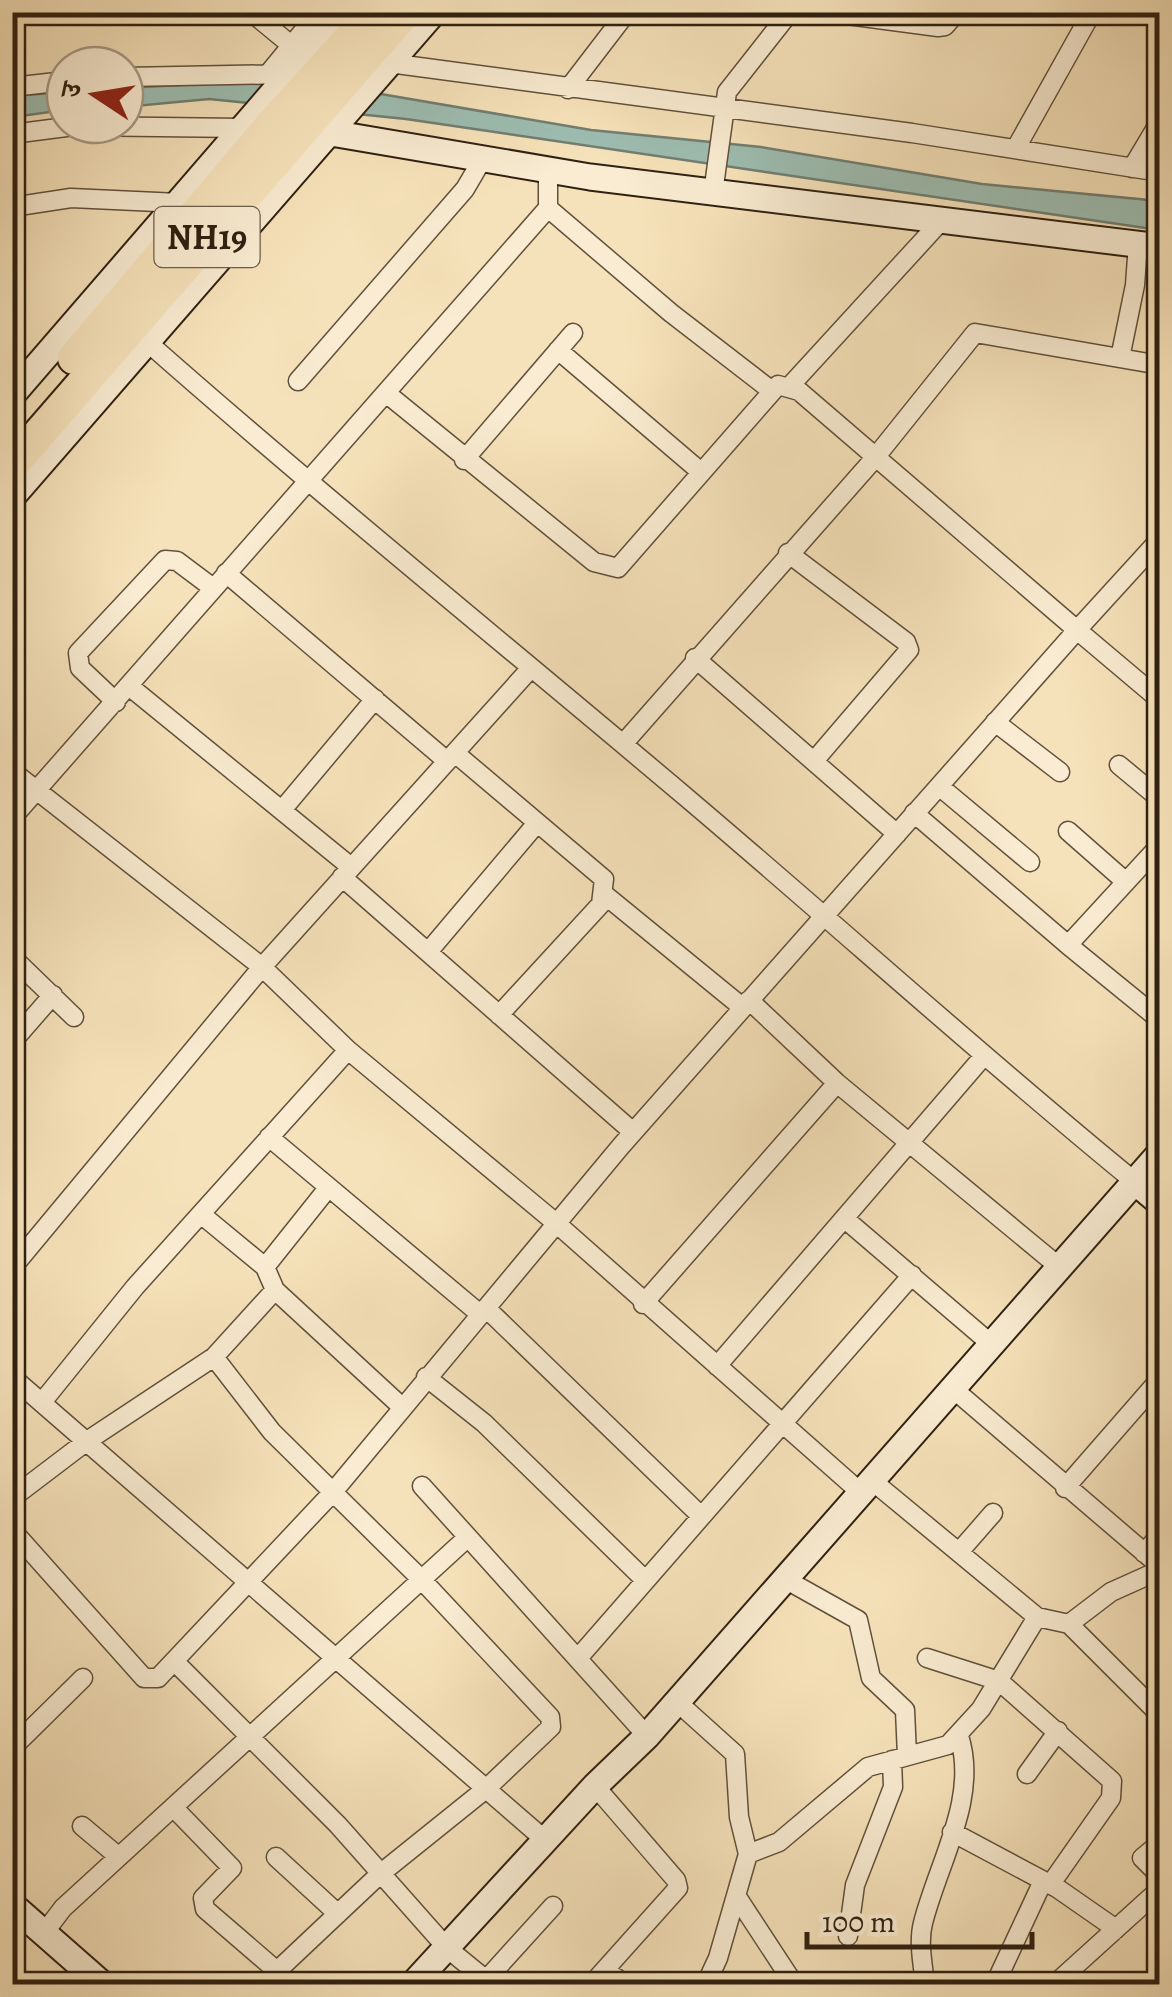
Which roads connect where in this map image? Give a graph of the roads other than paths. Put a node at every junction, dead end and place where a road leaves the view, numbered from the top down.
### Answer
1 (250, 12) edge
2 (319, 12) edge
3 (343, 12) edge
4 (374, 12) edge
5 (405, 12) edge
6 (434, 12) edge
7 (627, 12) edge
8 (790, 12) edge
9 (826, 12) edge
10 (957, 12) edge
11 (1092, 12) edge
12 (291, 44) junction
13 (389, 64) junction
14 (280, 76) junction
15 (145, 77) edge
16 (45, 83) edge
17 (12, 86) edge
18 (568, 89) junction
19 (724, 110) junction
20 (249, 121) junction
21 (1160, 121) edge
22 (335, 128) junction
23 (12, 134) edge
24 (1016, 148) junction
25 (482, 160) junction
26 (1132, 168) junction
27 (548, 171) junction
28 (1160, 172) edge
29 (715, 181) junction
30 (179, 203) junction
31 (12, 207) edge
32 (548, 208) junction
33 (942, 220) junction
34 (1149, 246) edge
35 (573, 333) dead end
36 (145, 340) junction
37 (558, 350) junction
38 (1120, 358) junction
39 (1160, 365) edge
40 (298, 381) dead end
41 (17, 382) edge
42 (781, 388) junction
43 (386, 393) junction
44 (12, 430) edge
45 (464, 460) junction
46 (874, 460) junction
47 (12, 465) edge
48 (701, 472) junction
49 (307, 483) junction
50 (12, 497) edge
51 (1160, 539) edge
52 (788, 553) junction
53 (226, 573) junction
54 (213, 588) junction
55 (1076, 630) junction
56 (696, 658) junction
57 (532, 668) junction
58 (129, 686) junction
59 (374, 699) junction
60 (1160, 700) edge
61 (116, 702) junction
62 (995, 722) junction
63 (623, 744) junction
64 (451, 757) junction
65 (814, 762) junction
66 (1119, 766) dead end
67 (12, 771) edge
68 (1060, 772) dead end
69 (939, 786) junction
70 (35, 793) junction
71 (1160, 799) edge
72 (282, 810) junction
73 (914, 814) junction
74 (12, 818) edge
75 (537, 822) junction
76 (1068, 832) dead end
77 (897, 834) junction
78 (1160, 846) edge
79 (1030, 862) dead end
80 (346, 872) junction
81 (1126, 882) junction
82 (606, 895) junction
83 (824, 914) junction
84 (1068, 945) junction
85 (428, 952) junction
86 (12, 957) edge
87 (262, 968) junction
88 (53, 995) junction
89 (746, 1004) junction
90 (1156, 1012) edge
91 (499, 1015) junction
92 (74, 1017) dead end
93 (12, 1042) edge
94 (348, 1050) junction
95 (982, 1058) junction
96 (837, 1083) junction
97 (633, 1132) junction
98 (269, 1137) junction
99 (911, 1142) junction
100 (1160, 1153) edge
101 (1134, 1181) junction
102 (328, 1188) junction
103 (1160, 1203) edge
104 (202, 1216) junction
105 (845, 1218) junction
106 (556, 1223) junction
107 (1057, 1265) junction
108 (12, 1268) edge
109 (265, 1268) junction
110 (912, 1275) junction
111 (275, 1290) junction
112 (643, 1304) junction
113 (483, 1311) junction
114 (990, 1343) junction
115 (214, 1357) junction
116 (717, 1366) junction
117 (12, 1377) edge
118 (426, 1377) junction
119 (1160, 1378) edge
120 (952, 1387) junction
121 (42, 1401) junction
122 (403, 1408) junction
123 (783, 1423) junction
124 (87, 1442) junction
125 (865, 1485) junction
126 (422, 1486) dead end
127 (1065, 1488) junction
128 (333, 1492) junction
129 (12, 1498) edge
130 (992, 1513) dead end
131 (700, 1515) junction
132 (12, 1530) edge
133 (1160, 1534) edge
134 (468, 1537) junction
135 (958, 1552) junction
136 (1144, 1553) junction
137 (1160, 1568) edge
138 (783, 1578) junction
139 (420, 1579) junction
140 (251, 1580) junction
141 (645, 1580) junction
142 (1038, 1617) junction
143 (1068, 1624) junction
144 (580, 1657) junction
145 (927, 1658) dead end
146 (174, 1661) junction
147 (337, 1661) junction
148 (84, 1678) dead end
149 (999, 1681) junction
150 (675, 1700) junction
151 (1158, 1712) edge
152 (1058, 1731) junction
153 (647, 1736) junction
154 (959, 1736) junction
155 (250, 1738) junction
156 (12, 1748) edge
157 (900, 1758) junction
158 (1027, 1774) dead end
159 (595, 1786) junction
160 (486, 1788) junction
161 (172, 1807) junction
162 (82, 1826) dead end
163 (952, 1832) junction
164 (545, 1840) junction
165 (1160, 1843) edge
166 (748, 1854) junction
167 (119, 1857) junction
168 (276, 1857) dead end
169 (380, 1874) junction
170 (1160, 1876) edge
171 (1047, 1883) junction
172 (1160, 1889) edge
173 (737, 1897) junction
174 (12, 1905) edge
175 (552, 1906) dead end
176 (338, 1914) junction
177 (1116, 1929) junction
178 (44, 1933) junction
179 (848, 1936) dead end
180 (446, 1948) junction
181 (605, 1970) junction
182 (277, 1971) junction
183 (489, 1982) edge
184 (98, 1984) edge
185 (292, 1984) edge
186 (413, 1984) edge
187 (592, 1984) edge
188 (624, 1984) edge
189 (706, 1984) edge
190 (794, 1984) edge
191 (925, 1984) edge
192 (994, 1984) edge
193 (1056, 1984) edge

1 - 12 street
2 - 12 street
3 - 14 street
4 - 44 highway, NH19
5 - 47 highway, NH19
6 - 13 street
7 - 18 street
8 - 19 street
9 - 10 street
11 - 24 street
12 - 14 street
13 - 18 street
13 - 22 street
14 - 15 street
14 - 20 street
16 - 17 street
18 - 19 street
19 - 24 street
19 - 29 street
20 - 23 street
20 - 30 street
21 - 26 street
22 - 25 street
22 - 36 street
24 - 26 street
25 - 27 street
25 - 40 street
26 - 28 street
27 - 29 street
27 - 32 street
29 - 33 street
30 - 31 street
30 - 41 street
32 - 42 street
32 - 43 street
33 - 34 street
33 - 42 street
34 - 38 street
35 - 37 street
36 - 49 street
36 - 50 street
37 - 45 street
37 - 48 street
38 - 39 street
38 - 46 street
42 - 46 street
42 - 48 street
43 - 45 street
43 - 49 street
45 - 48 street
46 - 52 street
46 - 55 street
49 - 53 street
49 - 57 street
51 - 55 street
52 - 56 street
52 - 65 street
53 - 54 street
53 - 59 street
54 - 58 street
54 - 61 street
55 - 60 street
55 - 62 street
56 - 63 street
56 - 65 street
57 - 63 street
57 - 64 street
58 - 61 street
58 - 72 street
59 - 64 street
59 - 72 street
61 - 70 street
62 - 68 street
62 - 69 street
63 - 83 street
64 - 75 street
64 - 80 street
65 - 77 street
66 - 71 street
67 - 70 street
69 - 73 street
69 - 79 street
70 - 74 street
70 - 87 street
72 - 80 street
73 - 77 street
73 - 84 street
75 - 82 street
75 - 85 street
76 - 81 street
77 - 83 street
78 - 81 street
80 - 85 street
80 - 87 street
81 - 84 street
82 - 89 street
82 - 91 street
83 - 89 street
83 - 95 street
84 - 90 street
85 - 91 street
86 - 88 street
87 - 94 street
87 - 108 street
88 - 92 street
88 - 93 street
89 - 96 street
89 - 97 street
91 - 97 street
94 - 98 street
94 - 106 street
95 - 99 street
95 - 101 street
96 - 99 street
96 - 112 street
97 - 106 street
98 - 102 street
98 - 104 street
99 - 105 street
99 - 107 street
100 - 101 street
101 - 103 street
101 - 107 street
102 - 109 street
102 - 113 street
104 - 109 street
104 - 121 street
105 - 110 street
105 - 116 street
106 - 112 street
106 - 113 street
107 - 114 street
109 - 111 street
110 - 114 street
110 - 123 street
111 - 115 street
111 - 122 street
112 - 116 street
113 - 118 street
113 - 131 street
114 - 120 street
115 - 124 street
115 - 128 street
116 - 123 street
117 - 121 street
118 - 122 street
118 - 141 street
119 - 127 street
120 - 125 street
120 - 127 street
121 - 124 street
122 - 128 street
123 - 125 street
123 - 131 street
124 - 129 street
124 - 140 street
125 - 135 street
125 - 138 street
126 - 134 street
127 - 136 street
128 - 139 street
128 - 140 street
130 - 135 street
131 - 141 street
132 - 146 street
133 - 136 street
134 - 139 street
134 - 144 street
135 - 142 street
136 - 137 street
137 - 143 street
138 - 150 street
138 - 157 street
139 - 147 street
139 - 160 street
140 - 146 street
140 - 147 street
141 - 144 street
142 - 143 street
142 - 149 street
143 - 151 street
144 - 153 street
145 - 149 street
146 - 155 street
147 - 155 street
147 - 160 street
148 - 156 street
149 - 152 street
149 - 154 street
150 - 153 street
150 - 166 street
152 - 158 street
152 - 171 street
153 - 159 street
154 - 157 street
154 - 163 street
155 - 161 street
155 - 169 street
157 - 166 street
157 - 179 street
159 - 164 street
159 - 181 street
160 - 164 street
160 - 169 street
161 - 167 street
161 - 182 street
162 - 167 street
163 - 171 street
163 - 191 street
164 - 180 street
165 - 170 street
166 - 173 street
167 - 178 street
168 - 176 street
169 - 176 street
169 - 180 street
171 - 177 street
171 - 192 street
172 - 177 street
173 - 189 street
173 - 190 street
174 - 178 street
175 - 183 street
176 - 182 street
177 - 193 street
178 - 184 street
180 - 183 street
180 - 186 street
181 - 187 street
181 - 188 street
182 - 185 street

